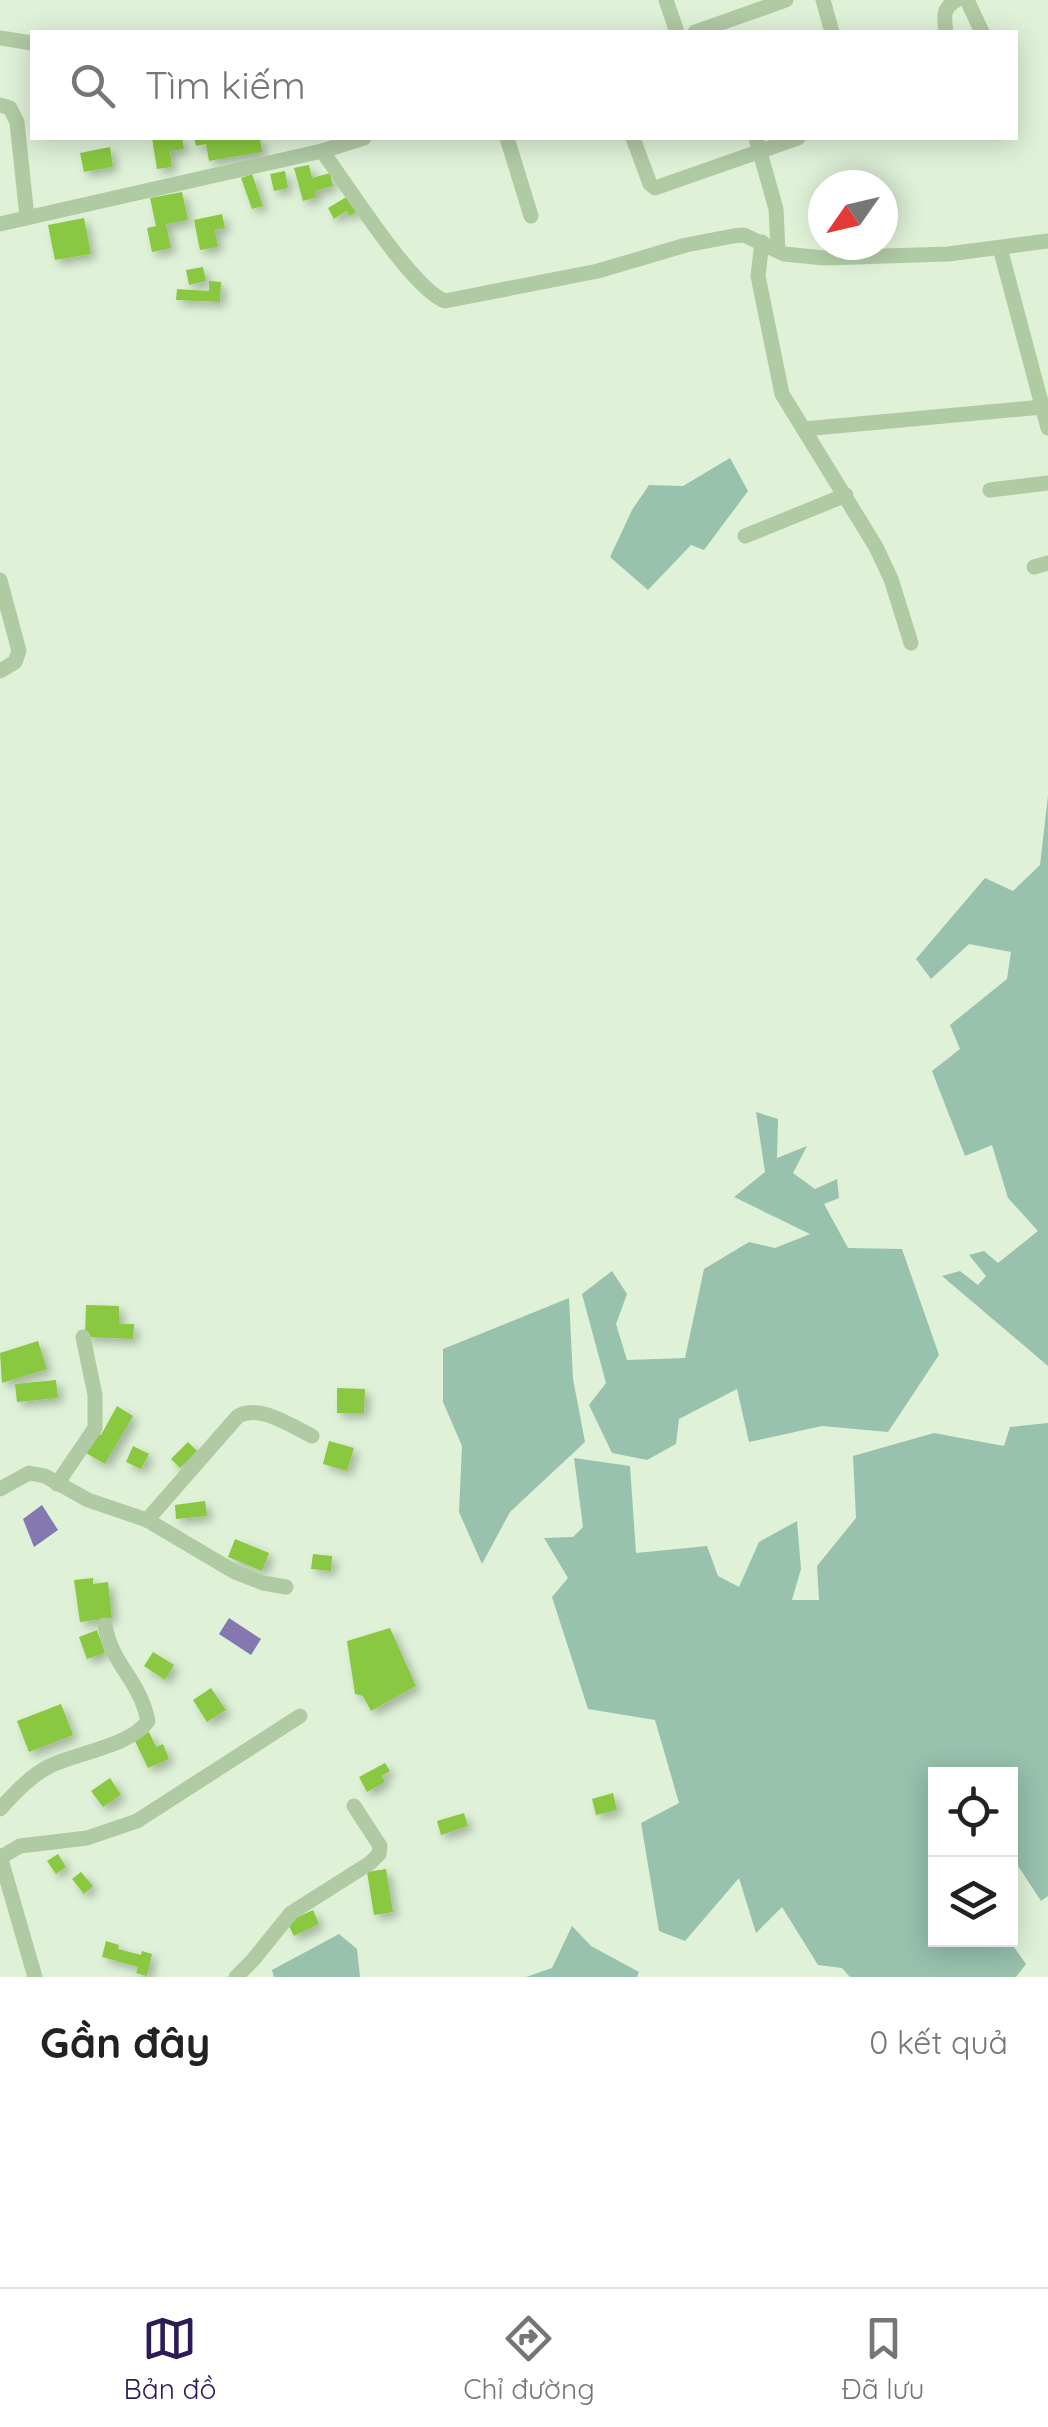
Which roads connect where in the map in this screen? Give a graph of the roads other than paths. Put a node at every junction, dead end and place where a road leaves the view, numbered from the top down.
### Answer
1 (666, 0) edge
2 (786, 0) edge
3 (823, 0) edge
4 (956, 0) edge
5 (966, 0) edge
6 (720, 29) edge
7 (676, 30) edge
8 (831, 30) edge
9 (946, 30) edge
10 (981, 30) edge
11 (0, 38) edge
12 (30, 43) edge
13 (0, 105) edge
14 (358, 140) edge
15 (508, 140) edge
16 (634, 140) edge
17 (785, 140) edge
18 (758, 144) edge
19 (322, 151) junction
20 (531, 216) dead end
21 (27, 217) junction
22 (0, 224) edge
23 (1048, 241) edge
24 (762, 242) junction
25 (1000, 248) junction
26 (778, 250) junction
27 (1043, 406) junction
28 (1048, 428) edge
29 (804, 429) junction
30 (1048, 483) edge
31 (990, 490) dead end
32 (846, 495) junction
33 (744, 536) dead end
34 (0, 580) edge
35 (911, 644) dead end
36 (0, 671) edge
37 (83, 1337) dead end
38 (312, 1436) dead end
39 (57, 1484) junction
40 (0, 1489) edge
41 (147, 1520) junction
42 (286, 1586) dead end
43 (106, 1625) dead end
44 (300, 1716) dead end
45 (354, 1806) dead end
46 (0, 1809) edge
47 (0, 1856) edge
48 (18, 1910) junction
49 (0, 1919) edge
50 (35, 1977) edge
51 (236, 1977) edge

1 - 7 street
2 - 6 street
3 - 8 street
4 - 9 street
5 - 10 street
11 - 12 street
13 - 21 street
14 - 19 street
15 - 20 street
16 - 18 street
17 - 18 street
18 - 26 street
19 - 21 street
19 - 24 street
21 - 22 street
23 - 25 street
24 - 26 street
24 - 29 street
25 - 26 street
25 - 27 street
27 - 28 street
27 - 29 street
29 - 32 street
30 - 31 street
32 - 33 street
32 - 35 street
34 - 36 street
37 - 39 street
38 - 41 street
39 - 40 street
39 - 41 street
41 - 42 street
43 - 46 street
44 - 47 street
45 - 51 street
47 - 48 street
48 - 49 street
48 - 50 street

